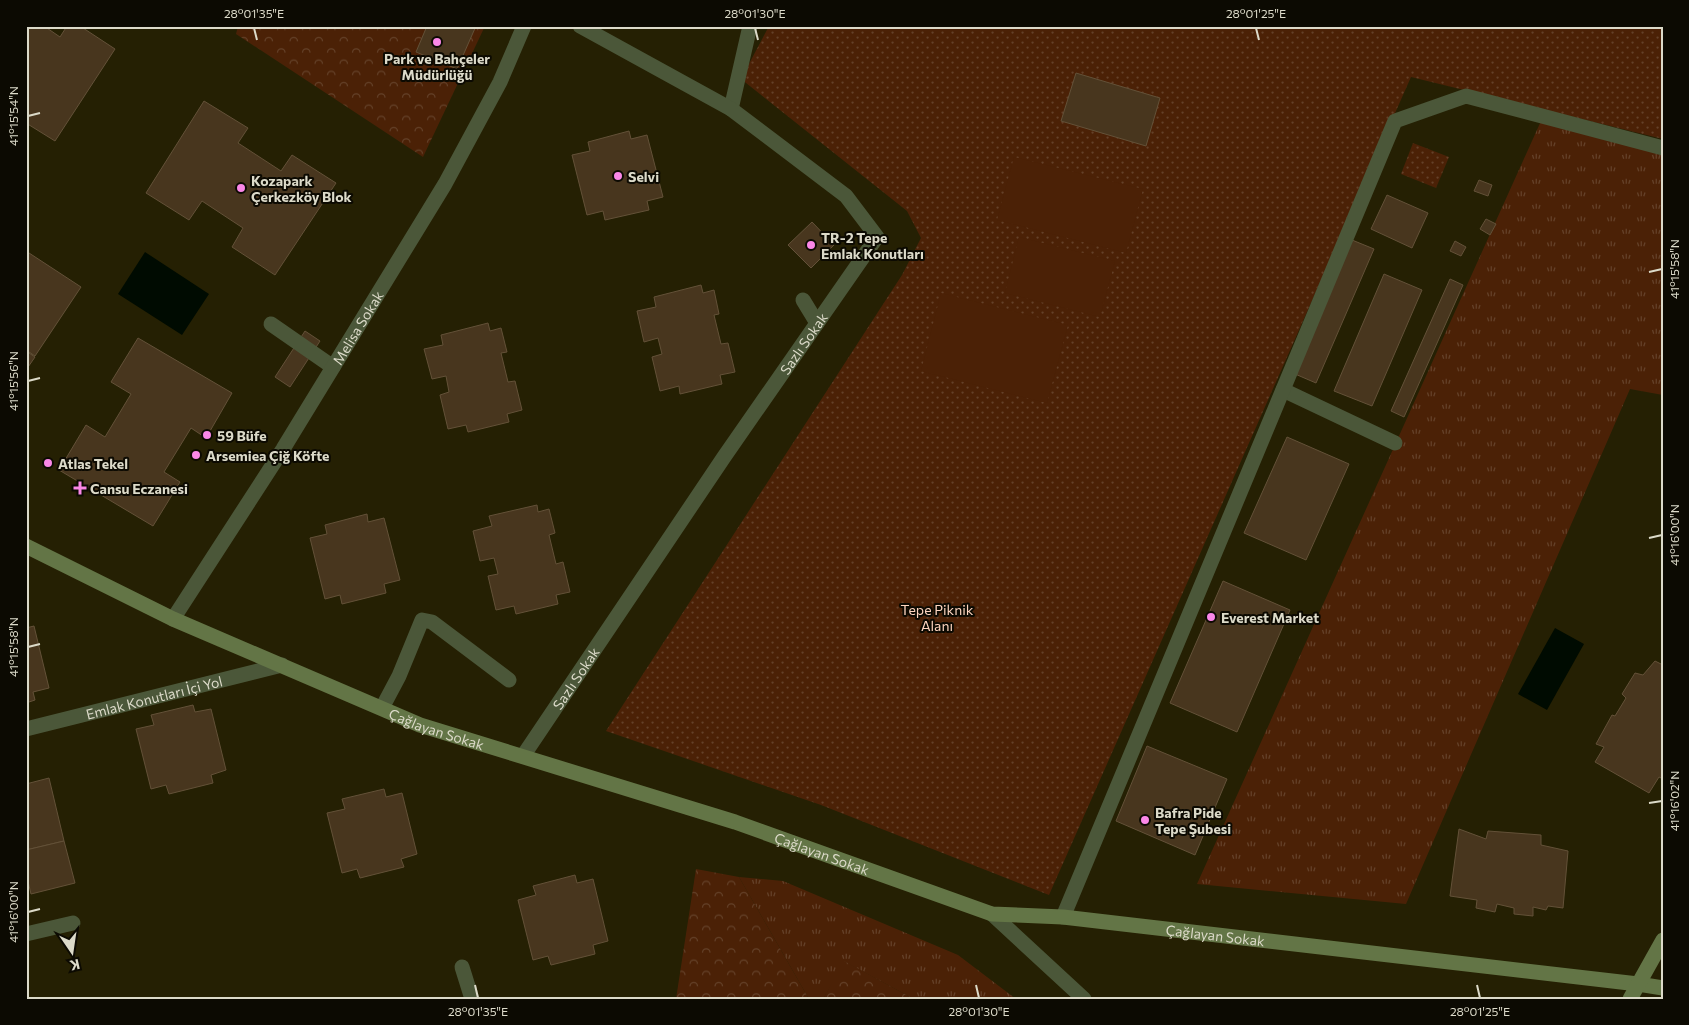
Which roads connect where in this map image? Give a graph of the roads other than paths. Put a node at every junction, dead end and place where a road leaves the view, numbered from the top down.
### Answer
1 (524, 26) edge
2 (580, 26) edge
3 (750, 26) edge
4 (731, 109) junction
5 (1663, 148) edge
6 (803, 300) dead end
7 (817, 323) junction
8 (271, 324) dead end
9 (333, 367) junction
10 (1283, 390) junction
11 (1395, 443) dead end
12 (26, 546) edge
13 (173, 619) junction
14 (282, 665) junction
15 (509, 680) dead end
16 (382, 708) junction
17 (26, 729) edge
18 (523, 756) junction
19 (992, 914) junction
20 (1063, 917) junction
21 (73, 923) dead end
22 (26, 934) edge
23 (1663, 940) edge
24 (462, 967) dead end
25 (1638, 984) junction
26 (1663, 988) edge
27 (472, 999) edge
28 (1084, 999) edge
29 (1630, 999) edge

1 - 9 street, Melisa Sokak
2 - 4 street, Sazlı Sokak
3 - 4 street
4 - 7 street, Sazlı Sokak
5 - 10 street
6 - 7 street
7 - 18 street, Sazlı Sokak
8 - 9 street
9 - 13 street, Melisa Sokak
10 - 11 street
10 - 20 street
12 - 13 street, Çağlayan Sokak
13 - 14 street, Çağlayan Sokak
14 - 16 street, Çağlayan Sokak
14 - 17 street, Emlak Konutları İçi Yol
15 - 16 street
16 - 18 street, Çağlayan Sokak
18 - 19 street, Çağlayan Sokak
19 - 20 street, Çağlayan Sokak
19 - 28 street
20 - 25 street, Çağlayan Sokak
21 - 22 street
23 - 25 street
24 - 27 street
25 - 26 street, Çağlayan Sokak
25 - 29 street

